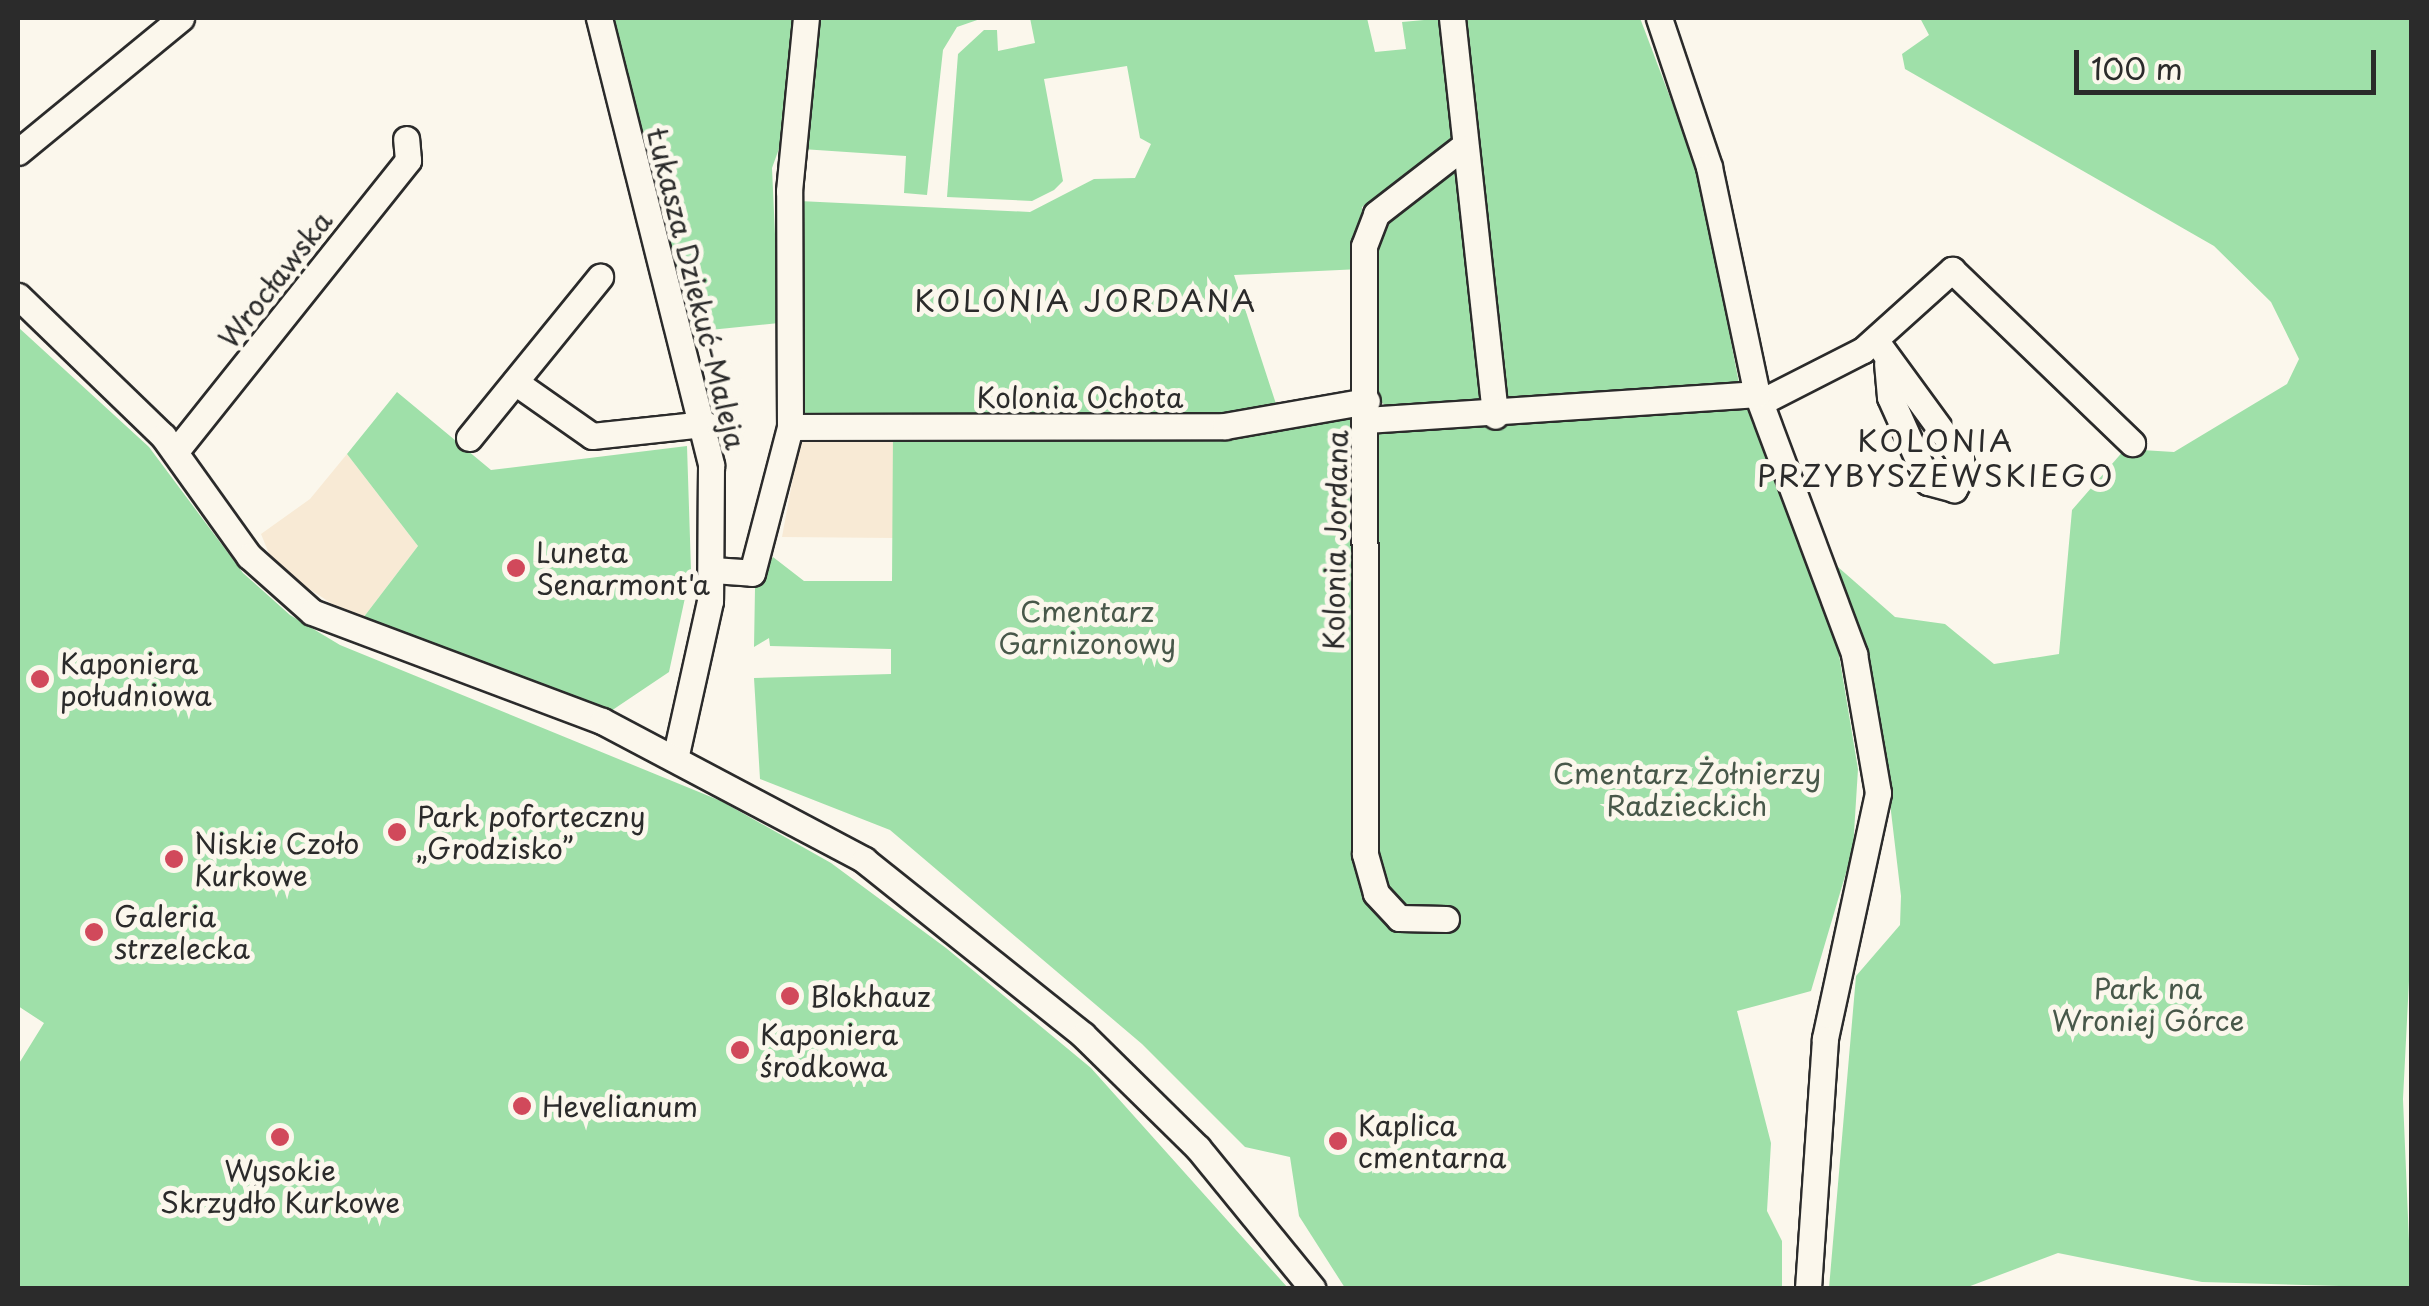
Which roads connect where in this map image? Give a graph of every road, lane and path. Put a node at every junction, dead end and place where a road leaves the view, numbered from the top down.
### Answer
1 (181, 18) edge
2 (599, 18) edge
3 (806, 18) edge
4 (1452, 18) edge
5 (1659, 18) edge
6 (406, 139) dead end
7 (1460, 148) junction
8 (18, 152) edge
9 (600, 278) dead end
10 (18, 296) edge
11 (515, 382) junction
12 (1760, 397) junction
13 (1368, 411) junction
14 (1495, 416) junction
15 (705, 424) junction
16 (790, 427) junction
17 (468, 438) dead end
18 (2132, 442) dead end
19 (176, 451) junction
20 (712, 570) junction
21 (676, 754) junction
22 (1446, 919) dead end
23 (1312, 1288) edge
24 (1808, 1288) edge

1 - 8 street
2 - 15 street, Łukasza Dziekuć-Maleja
3 - 16 street
4 - 7 street
5 - 12 street
6 - 19 street, Wrocławska
7 - 13 street, Kolonia Jordana
7 - 14 street
9 - 11 street
10 - 19 street
11 - 15 street
11 - 17 street
12 - 14 street
12 - 18 street
12 - 24 street
13 - 14 street, Kolonia Ochota
13 - 16 street, Kolonia Ochota
13 - 22 street, Kolonia Jordana
15 - 20 street, Łukasza Dziekuć-Maleja
16 - 20 street
19 - 21 street
20 - 21 street, Łukasza Dziekuć-Maleja
21 - 23 street

